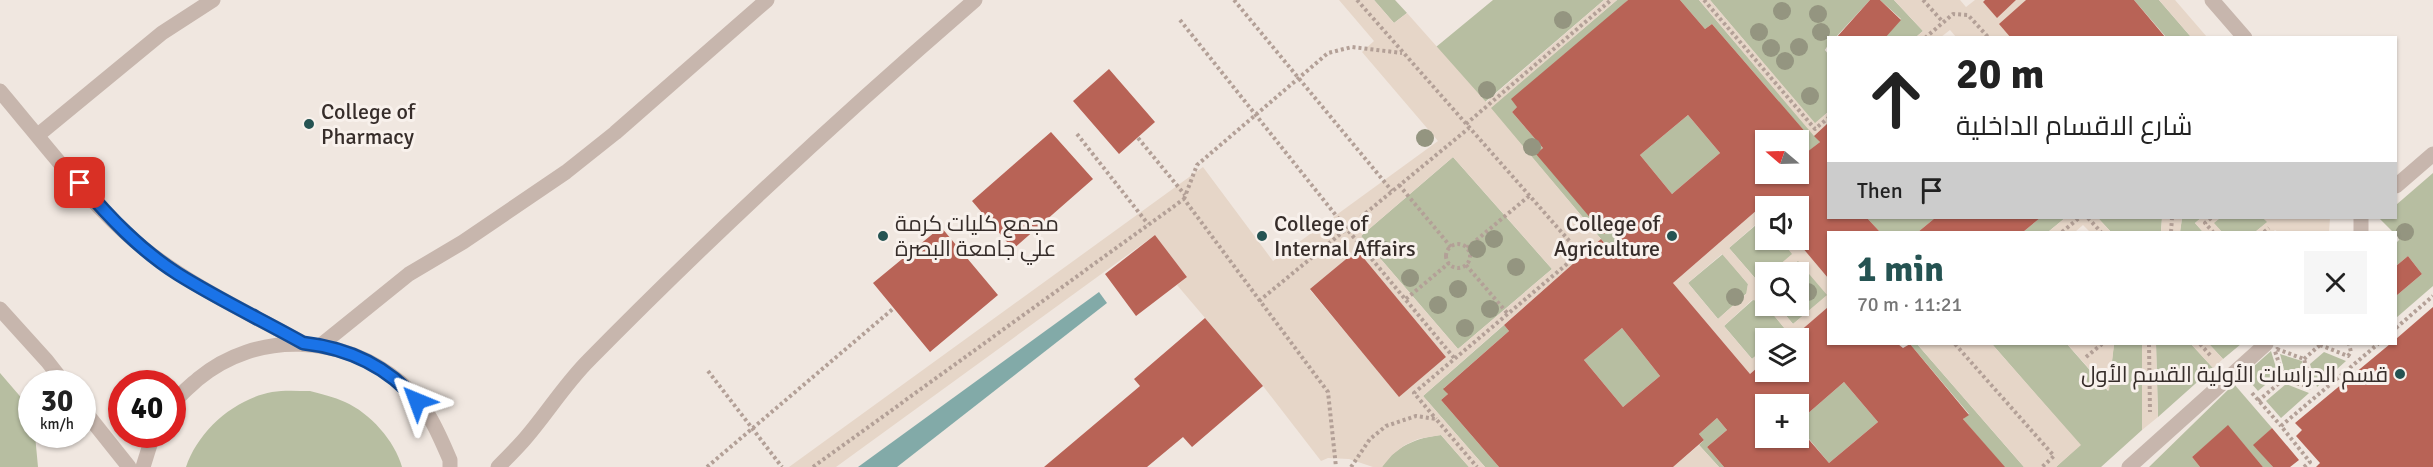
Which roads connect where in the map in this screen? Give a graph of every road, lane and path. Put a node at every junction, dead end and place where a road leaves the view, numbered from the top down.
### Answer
1 (213, 0) edge
2 (767, 0) edge
3 (975, 0) edge
4 (1234, 0) edge
5 (1357, 0) edge
6 (1611, 0) edge
7 (1704, 0) edge
8 (1923, 0) edge
9 (2212, 0) edge
10 (1180, 20) dead end
11 (1943, 22) junction
12 (1927, 36) edge
13 (1987, 36) edge
14 (2243, 36) edge
15 (1404, 53) junction
16 (1298, 78) junction
17 (0, 91) edge
18 (1255, 115) junction
19 (1827, 119) edge
20 (1467, 126) junction
21 (1077, 134) dead end
22 (38, 135) junction
23 (1138, 138) dead end
24 (2433, 154) edge
25 (1399, 185) junction
26 (2397, 185) edge
27 (1392, 190) junction
28 (1529, 196) junction
29 (1184, 197) junction
30 (2078, 219) edge
31 (2089, 219) edge
32 (2210, 219) edge
33 (1148, 224) junction
34 (1346, 228) junction
35 (2269, 228) dead end
36 (2063, 231) edge
37 (2100, 231) edge
38 (2212, 231) edge
39 (2265, 231) edge
40 (1451, 247) junction
41 (1467, 248) junction
42 (1449, 263) junction
43 (1466, 265) junction
44 (2433, 296) edge
45 (1405, 299) junction
46 (1259, 301) junction
47 (0, 309) edge
48 (894, 309) dead end
49 (1508, 314) junction
50 (2397, 327) edge
51 (303, 343) junction
52 (321, 345) junction
53 (1955, 345) edge
54 (2101, 345) edge
55 (2149, 345) edge
56 (2201, 345) edge
57 (2265, 345) edge
58 (2319, 345) edge
59 (2322, 345) edge
60 (2349, 345) edge
61 (2377, 345) edge
62 (2349, 354) junction
63 (2086, 357) dead end
64 (1455, 359) junction
65 (2304, 359) junction
66 (2356, 362) junction
67 (2218, 363) dead end
68 (54, 370) edge
69 (708, 371) dead end
70 (2234, 372) junction
71 (2284, 380) junction
72 (2312, 388) junction
73 (186, 389) edge
74 (2317, 395) junction
75 (2258, 400) junction
76 (1436, 419) junction
77 (2150, 423) dead end
78 (96, 426) edge
79 (2281, 426) junction
80 (752, 428) junction
81 (149, 448) edge
82 (129, 467) edge
83 (142, 467) edge
84 (450, 467) edge
85 (498, 467) edge
86 (707, 467) edge
87 (782, 467) edge
88 (813, 467) edge
89 (1336, 467) edge
90 (1351, 467) edge
91 (1477, 467) edge
92 (2042, 467) edge
93 (2129, 467) edge
94 (2304, 467) edge

1 - 22 street
2 - 52 street
3 - 85 street
4 - 16 path
5 - 15 path
6 - 20 path
7 - 19 path
8 - 11 path
9 - 14 street
10 - 18 path
11 - 12 path
11 - 13 path
15 - 16 path
15 - 20 path
16 - 18 path
16 - 27 path
17 - 22 street
18 - 29 path
18 - 34 path
20 - 25 path
20 - 28 path
21 - 33 path
22 - 51 street
23 - 29 path
24 - 26 street
25 - 27 path
25 - 40 path
27 - 34 path
28 - 41 path
28 - 49 path
29 - 33 path
29 - 46 path
30 - 36 path
31 - 37 path
32 - 38 path
33 - 88 path
34 - 45 path
34 - 46 path
35 - 39 path
40 - 41 path
40 - 42 path
41 - 43 path
42 - 43 path
42 - 45 path
43 - 49 path
44 - 50 path
45 - 64 path
46 - 89 path
47 - 68 street
48 - 80 path
49 - 64 path
51 - 52 street
51 - 73 street
52 - 84 street
53 - 92 path
54 - 63 path
55 - 77 path
56 - 67 path
57 - 70 street
58 - 65 path
59 - 62 path
60 - 62 path
61 - 66 path
62 - 66 path
64 - 76 path
65 - 71 path
65 - 72 path
66 - 74 path
69 - 80 path
70 - 75 path
70 - 93 street
71 - 72 path
71 - 75 path
72 - 74 path
74 - 79 path
75 - 79 path
76 - 90 path
76 - 91 path
78 - 82 street
79 - 94 path
80 - 86 path
80 - 87 path
81 - 83 street

